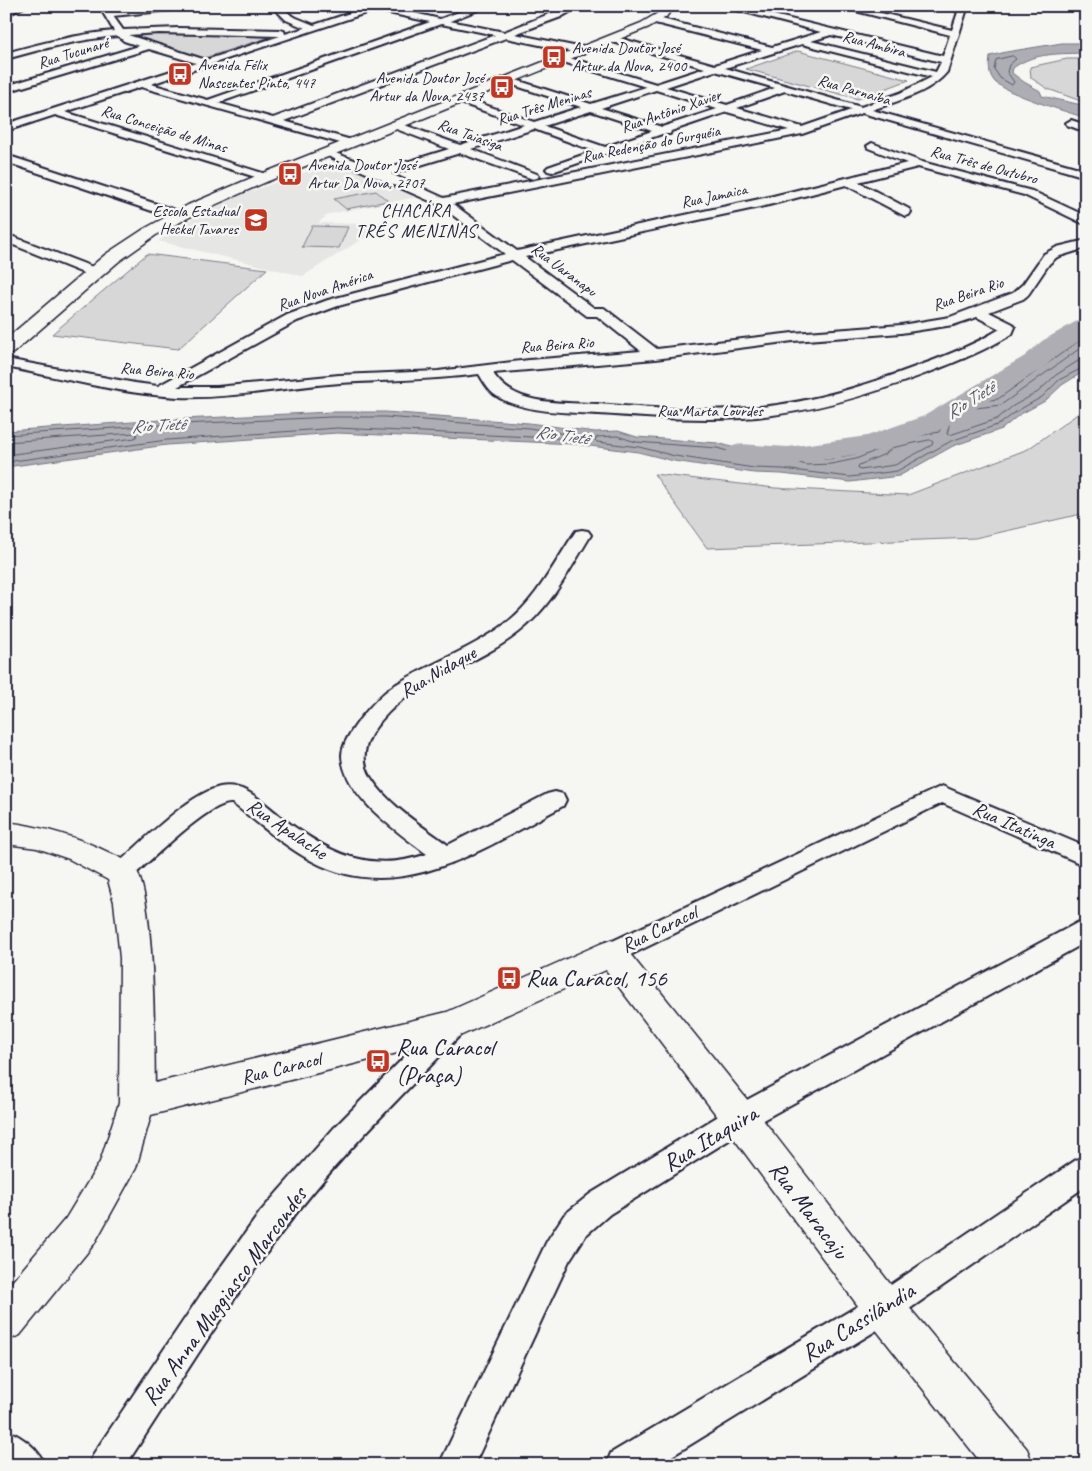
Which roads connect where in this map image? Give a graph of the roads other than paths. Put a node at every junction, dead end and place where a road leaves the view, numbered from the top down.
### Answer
1 (22, 6) edge
2 (182, 6) edge
3 (276, 6) edge
4 (484, 6) edge
5 (576, 6) edge
6 (668, 6) edge
7 (725, 6) edge
8 (840, 6) edge
9 (950, 6) edge
10 (373, 7) edge
11 (779, 8) dead end
12 (105, 10) edge
13 (6, 14) edge
14 (757, 14) junction
15 (654, 20) junction
16 (438, 22) junction
17 (314, 28) junction
18 (830, 32) junction
19 (120, 33) junction
20 (954, 33) junction
21 (296, 34) junction
22 (505, 35) junction
23 (612, 38) junction
24 (801, 41) junction
25 (148, 46) junction
26 (771, 50) junction
27 (583, 51) junction
28 (6, 56) edge
29 (563, 59) junction
30 (946, 60) junction
31 (206, 63) junction
32 (715, 68) junction
33 (939, 76) junction
34 (510, 81) junction
35 (140, 84) junction
36 (656, 87) junction
37 (786, 88) junction
38 (6, 89) edge
39 (462, 100) junction
40 (208, 103) junction
41 (590, 108) junction
42 (730, 108) junction
43 (863, 110) junction
44 (54, 112) junction
45 (275, 121) junction
46 (1071, 123) dead end
47 (395, 125) junction
48 (534, 125) junction
49 (6, 128) edge
50 (1086, 129) edge
51 (663, 131) junction
52 (802, 131) junction
53 (680, 137) dead end
54 (351, 142) junction
55 (696, 142) dead end
56 (872, 146) dead end
57 (713, 148) junction
58 (459, 149) junction
59 (604, 151) junction
60 (326, 153) junction
61 (6, 158) edge
62 (636, 164) junction
63 (918, 164) junction
64 (381, 174) junction
65 (1086, 174) edge
66 (533, 176) junction
67 (265, 177) junction
68 (849, 182) junction
69 (481, 194) junction
70 (443, 202) junction
71 (905, 212) dead end
72 (180, 216) junction
73 (1086, 221) edge
74 (6, 238) edge
75 (1086, 244) edge
76 (515, 255) junction
77 (93, 272) junction
78 (978, 312) junction
79 (6, 349) edge
80 (655, 354) junction
81 (6, 363) edge
82 (484, 370) junction
83 (160, 391) junction
84 (582, 535) dead end
85 (942, 794) joint
86 (555, 800) dead end
87 (6, 833) edge
88 (444, 855) junction
89 (1086, 857) edge
90 (122, 873) junction
91 (1086, 930) edge
92 (611, 952) junction
93 (453, 1025) junction
94 (136, 1103) junction
95 (740, 1118) junction
96 (1086, 1169) edge
97 (884, 1308) junction
98 (6, 1321) edge
99 (6, 1447) edge
100 (28, 1465) edge
101 (106, 1465) edge
102 (456, 1465) edge
103 (623, 1465) edge
104 (1011, 1465) edge

1 - 13 street
2 - 12 street
3 - 17 street
4 - 16 street
5 - 22 street
6 - 15 main road
7 - 14 street
8 - 20 street
9 - 20 street
10 - 16 street
10 - 17 street
11 - 14 street
12 - 19 street
14 - 18 street
15 - 23 main road
15 - 26 street
16 - 22 street
16 - 40 street
17 - 21 street
18 - 24 street, Rua Três Meninas
18 - 30 street
19 - 21 street
19 - 25 street
19 - 28 street
20 - 30 street
21 - 31 street
22 - 27 street
22 - 45 street
23 - 27 main road
23 - 32 street, Rua Parnaíba
24 - 26 street, Rua Três Meninas
24 - 33 street, Rua Ambira
25 - 31 street
25 - 38 street, Rua Tucunaré
26 - 32 street, Rua Três Meninas
27 - 29 main road
29 - 34 main road
29 - 36 street
30 - 33 street
31 - 35 street
32 - 36 street, Rua Três Meninas
32 - 37 street, Rua Parnaíba
33 - 43 street, Rua Redenção do Gurguéia
34 - 39 main road
34 - 41 street
35 - 40 street
35 - 44 street
36 - 41 street, Rua Três Meninas
36 - 42 street
37 - 42 street, Rua Antônio Xavier
37 - 43 street, Rua Parnaíba
39 - 47 main road
39 - 48 street
40 - 45 street
41 - 48 street, Rua Três Meninas
41 - 51 street
42 - 51 street, Rua Antônio Xavier
42 - 52 street
43 - 52 street, Rua Redenção do Gurguéia
43 - 65 street, Rua Parnaíba
44 - 49 street
44 - 67 street, Rua Conceição de Minas
45 - 54 street
46 - 50 street
47 - 54 main road
47 - 58 street, Rua Taiasiga
48 - 58 street, Rua Três Meninas
48 - 59 street
51 - 53 street
51 - 59 street, Rua Antônio Xavier
52 - 57 street, Rua Redenção do Gurguéia
54 - 60 main road
55 - 57 street
56 - 63 street, Rua Três de Outubro
57 - 62 street, Rua Redenção do Gurguéia
58 - 64 street, Rua Três Meninas
58 - 66 street, Rua Taiasiga
59 - 62 street
59 - 66 street, Rua Antônio Xavier
60 - 64 street, Rua Uaranapu
60 - 67 main road
61 - 72 street
62 - 69 street, Rua Redenção do Gurguéia
63 - 68 street, Rua Jamaica
63 - 73 street, Rua Três de Outubro
64 - 70 street, Rua Uaranapu
66 - 69 street, Rua Antônio Xavier
67 - 72 main road
68 - 71 street
68 - 76 street, Rua Jamaica
69 - 70 street, Rua Redenção do Gurguéia
70 - 76 street, Rua Uaranapu
72 - 77 main road
74 - 77 street
75 - 78 street, Rua Beira Rio
76 - 80 street, Rua Uaranapu
76 - 83 street, Rua Nova América
77 - 79 main road
78 - 80 street, Rua Beira Rio
78 - 82 street, Rua Marta Lourdes
80 - 82 street, Rua Beira Rio
81 - 83 street, Rua Beira Rio
82 - 83 street, Rua Beira Rio
84 - 88 street, Rua Nidaque
85 - 89 street, Rua Itatinga
85 - 92 street, Rua Caracol
86 - 88 street, Rua Apalache
87 - 90 main road
88 - 90 street, Rua Apalache
90 - 94 main road
91 - 95 street, Rua Itaquira
92 - 93 main road, Rua Caracol
92 - 95 main road, Rua Maracaju
93 - 94 main road, Rua Caracol
93 - 101 street, Rua Anna Muggiasco Marcondes
94 - 98 main road
95 - 97 main road, Rua Maracaju
95 - 102 street, Rua Itaquira
96 - 97 street, Rua Cassilândia
97 - 103 street, Rua Cassilândia
97 - 104 main road, Rua Maracaju
99 - 100 street

